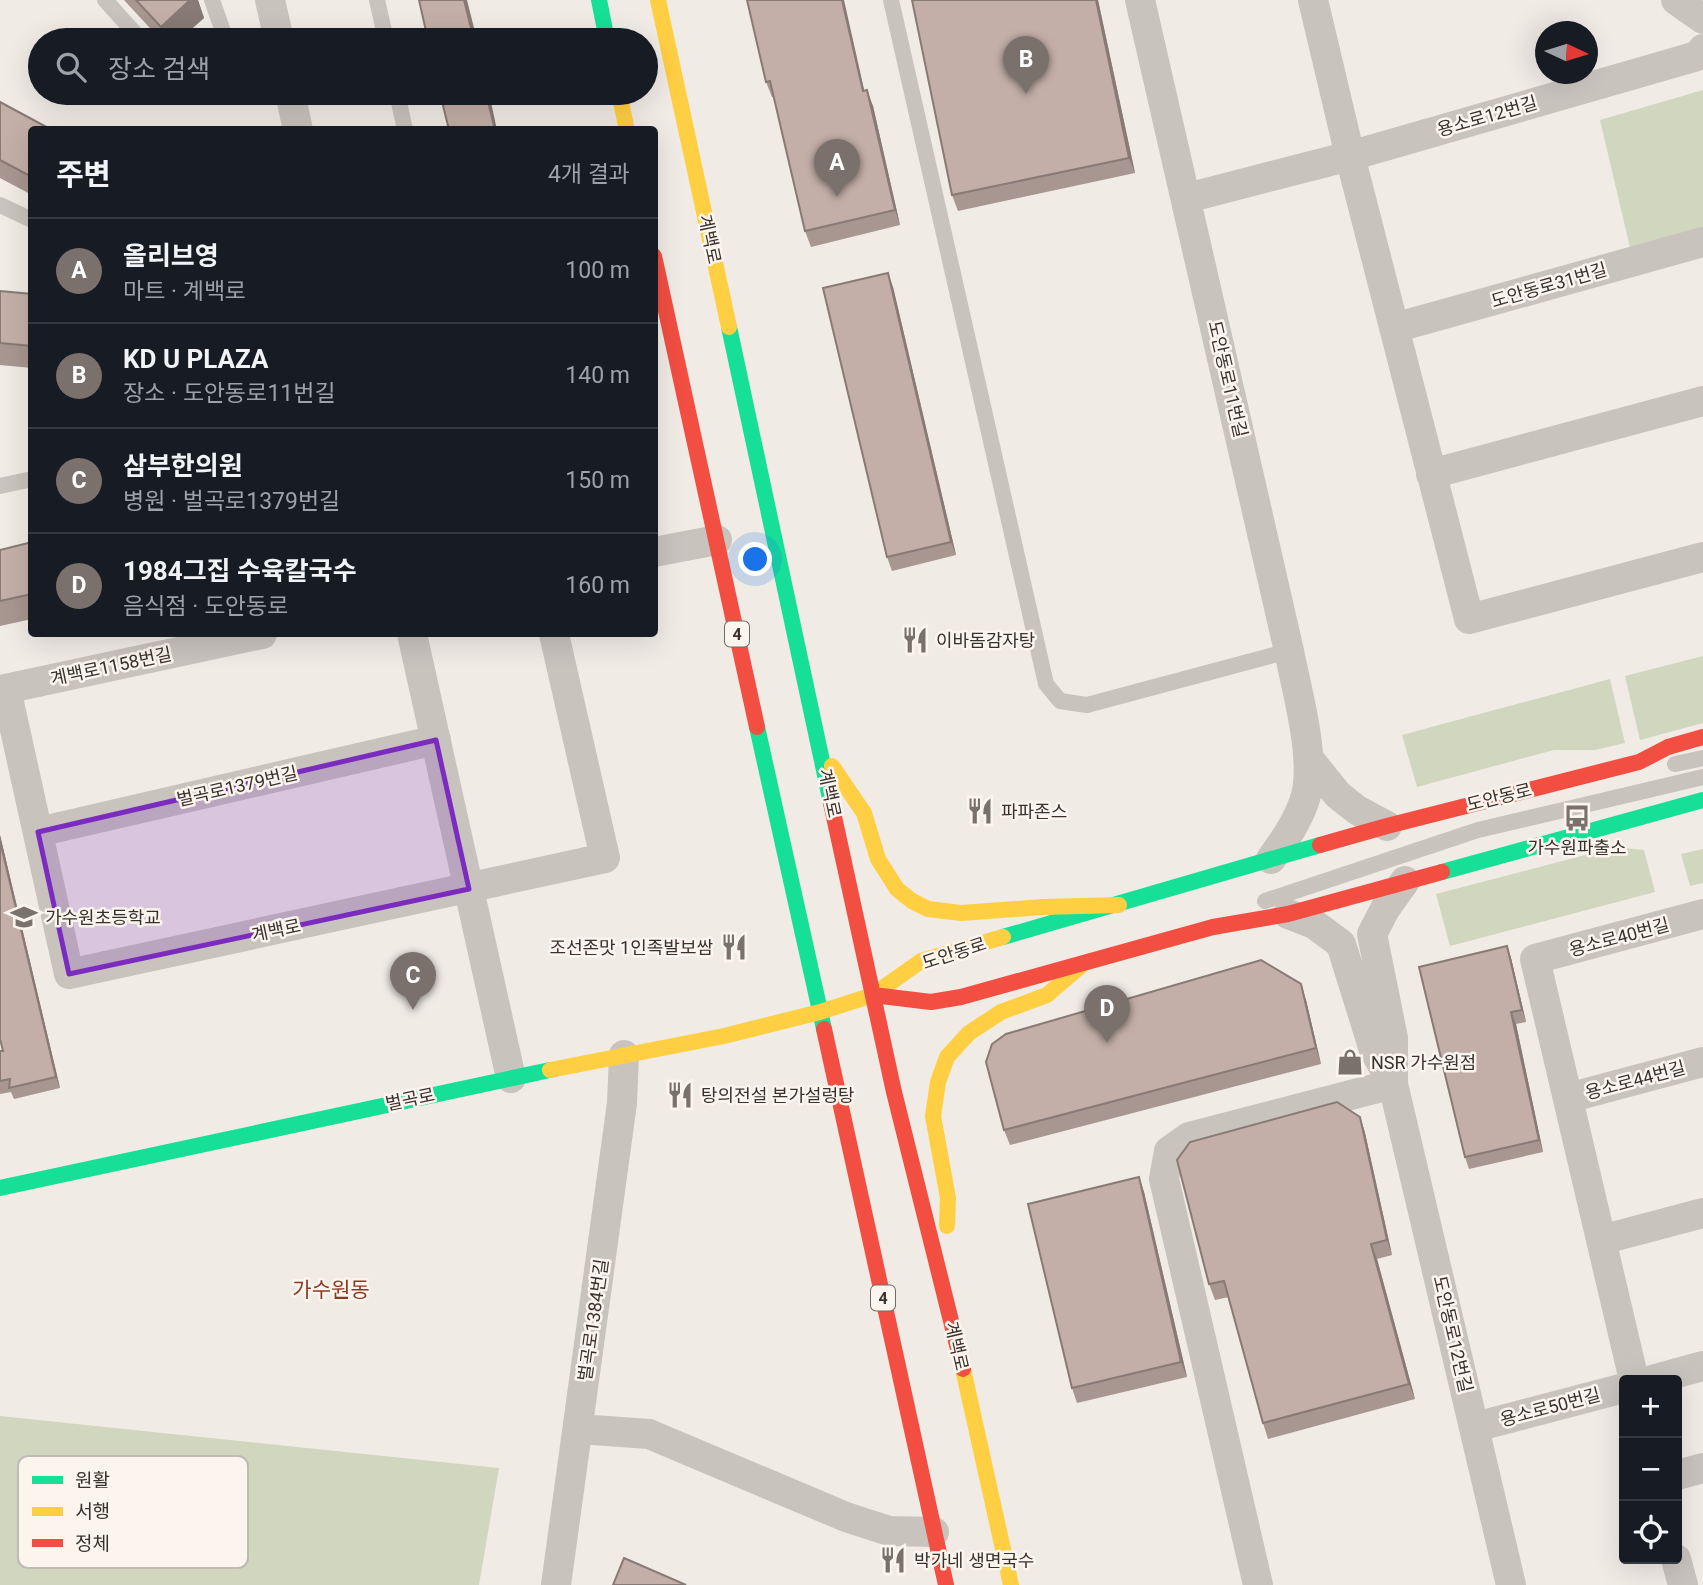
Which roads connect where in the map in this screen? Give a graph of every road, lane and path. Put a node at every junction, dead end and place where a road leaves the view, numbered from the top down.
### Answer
1 (105, 0) edge
2 (212, 0) edge
3 (270, 0) edge
4 (377, 0) edge
5 (599, 0) edge
6 (657, 0) edge
7 (891, 0) edge
8 (1140, 0) edge
9 (1313, 0) edge
10 (1676, 0) edge
11 (1703, 19) edge
12 (130, 28) edge
13 (222, 28) edge
14 (276, 28) edge
15 (383, 28) edge
16 (605, 28) edge
17 (1703, 49) edge
18 (293, 105) edge
19 (400, 105) edge
20 (622, 105) edge
21 (298, 126) edge
22 (404, 126) edge
23 (626, 126) edge
24 (1350, 156) junction
25 (1187, 198) junction
26 (0, 205) edge
27 (28, 218) edge
28 (1703, 242) edge
29 (658, 274) edge
30 (1394, 328) junction
31 (1703, 401) edge
32 (1431, 474) junction
33 (28, 480) edge
34 (0, 486) edge
35 (717, 540) junction
36 (658, 551) edge
37 (1703, 557) edge
38 (248, 637) edge
39 (413, 637) edge
40 (555, 637) edge
41 (1289, 651) junction
42 (3, 690) edge
43 (1703, 737) edge
44 (436, 740) junction
45 (821, 751) junction
46 (1703, 758) edge
47 (1309, 759) junction
48 (1643, 761) junction
49 (1703, 777) edge
50 (1703, 800) edge
51 (1387, 826) junction
52 (37, 832) junction
53 (1270, 859) junction
54 (1405, 881) junction
55 (469, 889) junction
56 (1119, 905) junction
57 (1288, 914) junction
58 (1703, 914) edge
59 (1213, 928) junction
60 (1083, 964) junction
61 (873, 995) junction
62 (820, 1012) junction
63 (624, 1055) junction
64 (1703, 1062) edge
65 (511, 1078) junction
66 (1393, 1084) junction
67 (1568, 1098) junction
68 (0, 1188) edge
69 (1703, 1213) edge
70 (1601, 1240) junction
71 (945, 1291) junction
72 (1703, 1366) edge
73 (1633, 1375) edge
74 (1670, 1375) edge
75 (1619, 1389) edge
76 (1475, 1427) junction
77 (579, 1429) junction
78 (1703, 1468) edge
79 (1682, 1474) edge
80 (934, 1532) junction
81 (1677, 1564) edge
82 (556, 1585) edge
83 (946, 1585) edge
84 (1011, 1585) edge
85 (1258, 1585) edge
86 (1511, 1585) edge
87 (1683, 1585) edge

1 - 12 lane
2 - 13 lane
3 - 14 street
4 - 15 lane
5 - 16 main road
6 - 45 main road, 계백로
7 - 41 lane
8 - 25 street, 도안동로11번길
9 - 24 street
10 - 11 street
17 - 24 street, 용소로12번길
18 - 21 street
19 - 22 lane
20 - 23 main road
24 - 25 street, 용소로12번길
24 - 30 street
25 - 41 street, 도안동로11번길
26 - 27 lane
28 - 30 street, 도안동로31번길
29 - 35 main road, 4
30 - 32 street
31 - 32 street
32 - 37 street
33 - 34 lane
35 - 36 street
35 - 62 main road, 4
38 - 42 street, 계백로1158번길
39 - 44 street
40 - 55 street, 계백로
41 - 47 street, 도안동로11번길
42 - 52 street
43 - 48 main road, 도안동로
44 - 52 street, 벌곡로1379번길
44 - 55 street
45 - 56 main road
45 - 61 main road, 계백로
46 - 48 lane
47 - 51 street
47 - 53 street
48 - 51 main road, 도안동로
49 - 59 lane
50 - 54 main road
51 - 53 main road, 도안동로
52 - 55 street, 계백로
53 - 56 main road, 도안동로
54 - 57 main road
54 - 66 street
55 - 65 street
56 - 61 main road, 도안동로
57 - 59 main road
57 - 66 street
58 - 67 street, 용소로40번길
59 - 60 main road
60 - 61 main road
60 - 71 main road
61 - 62 main road, 벌곡로
61 - 71 main road, 계백로
62 - 63 main road, 벌곡로
62 - 80 main road, 4
63 - 65 main road, 벌곡로
63 - 77 street, 벌곡로1384번길
64 - 67 street, 용소로44번길
65 - 68 main road, 벌곡로
66 - 76 street, 도안동로12번길
66 - 85 street
67 - 70 street
69 - 70 street
70 - 73 street
71 - 84 main road, 계백로
72 - 74 street
75 - 76 street, 용소로50번길
76 - 86 street, 도안동로12번길
77 - 80 street
77 - 82 street, 벌곡로1384번길
78 - 79 street
80 - 83 main road, 4
81 - 87 street

